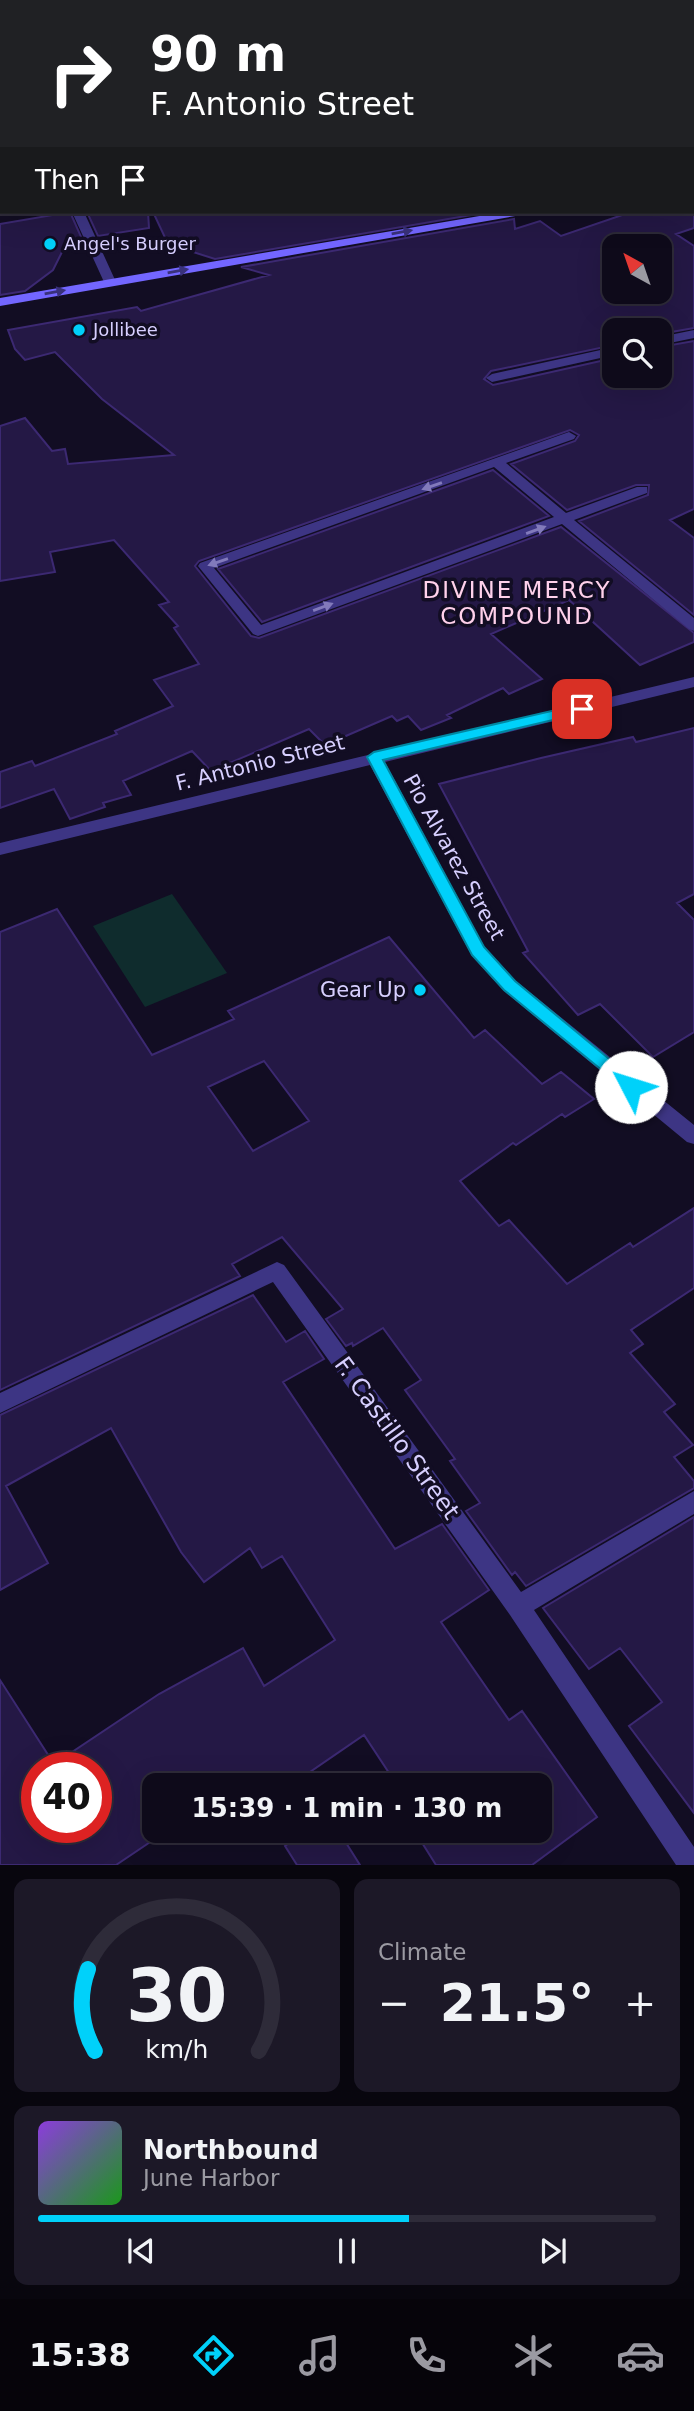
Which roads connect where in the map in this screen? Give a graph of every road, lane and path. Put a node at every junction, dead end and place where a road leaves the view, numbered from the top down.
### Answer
1 (79, 214) edge
2 (508, 214) edge
3 (110, 282) junction
4 (0, 302) edge
5 (694, 334) edge
6 (672, 339) edge
7 (602, 354) edge
8 (492, 378) dead end
9 (569, 436) dead end
10 (496, 463) junction
11 (642, 490) dead end
12 (565, 519) junction
13 (694, 626) edge
14 (694, 682) edge
15 (374, 757) junction
16 (0, 849) edge
17 (694, 1136) edge
18 (0, 1403) edge
19 (694, 1502) edge
20 (518, 1607) junction
21 (687, 1860) edge

1 - 3 street
3 -> 2 main road
4 -> 3 main road
5 - 6 street
7 - 8 street
9 - 10 street
10 - 12 street
10 -> 12 street
11 - 12 street
12 - 13 street
14 - 15 street, F. Antonio Street
15 - 16 street, F. Antonio Street
15 - 17 street, Pio Alvarez Street
18 - 20 street, F. Castillo Street
19 - 20 street
20 - 21 street, F. Castillo Street

